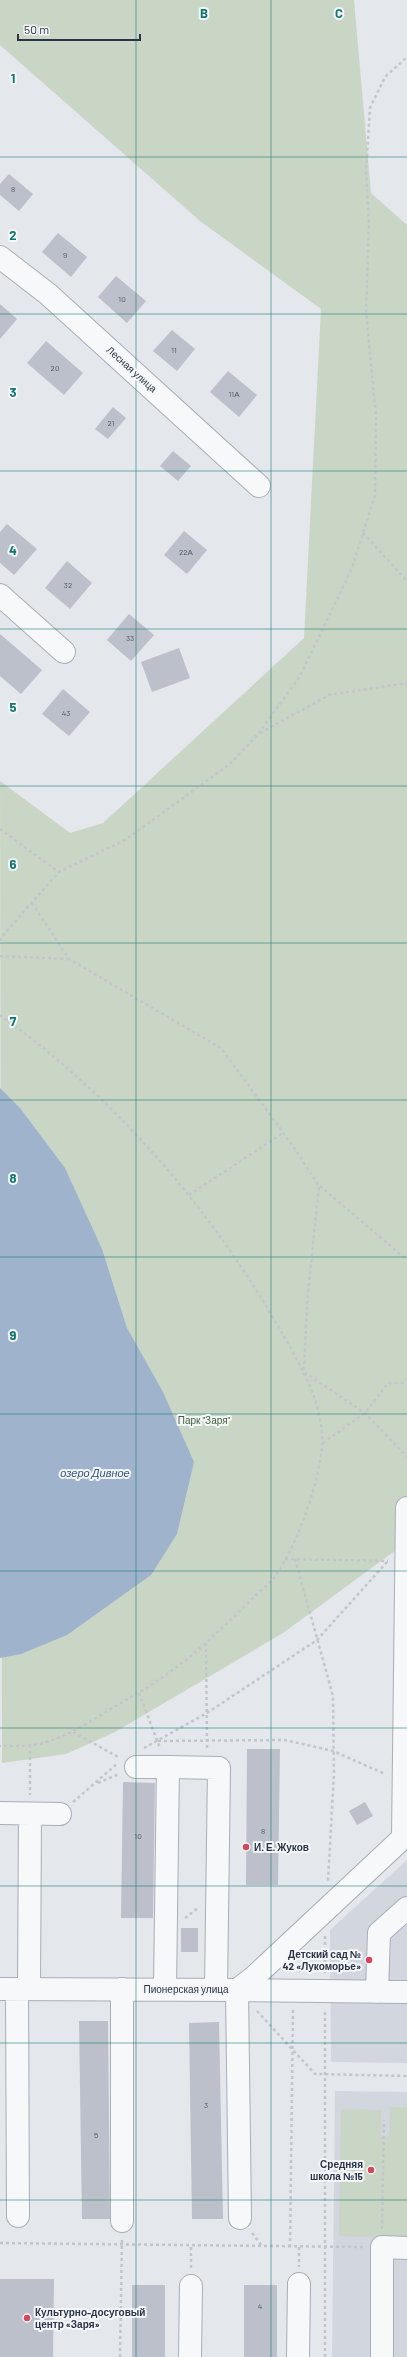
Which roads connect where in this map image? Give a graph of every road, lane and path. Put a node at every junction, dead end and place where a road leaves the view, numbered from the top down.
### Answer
1 (407, 57) edge
2 (0, 258) edge
3 (259, 486) dead end
4 (363, 533) junction
5 (407, 582) edge
6 (0, 596) edge
7 (64, 652) dead end
8 (407, 684) edge
9 (258, 734) junction
10 (0, 829) edge
11 (59, 872) junction
12 (32, 903) junction
13 (0, 941) edge
14 (0, 956) edge
15 (69, 959) junction
16 (0, 1015) edge
17 (284, 1133) junction
18 (320, 1186) junction
19 (189, 1195) junction
20 (407, 1260) edge
21 (304, 1372) junction
22 (407, 1383) edge
23 (365, 1413) junction
24 (322, 1444) junction
25 (407, 1457) edge
26 (407, 1508) edge
27 (285, 1559) junction
28 (295, 1559) junction
29 (397, 1561) edge
30 (317, 1640) junction
31 (206, 1643) junction
32 (139, 1693) junction
33 (207, 1713) junction
34 (73, 1732) junction
35 (207, 1740) junction
36 (157, 1741) junction
37 (30, 1745) junction
38 (0, 1746) edge
39 (333, 1751) junction
40 (140, 1758) junction
41 (168, 1767) junction
42 (208, 1768) junction
43 (404, 1782) junction
44 (94, 1784) junction
45 (0, 1813) edge
46 (30, 1814) junction
47 (60, 1814) joint
48 (405, 1836) edge
49 (218, 1892) junction
50 (407, 1908) edge
51 (324, 1911) junction
52 (166, 1934) junction
53 (310, 1947) dead end
54 (15, 1989) edge
55 (122, 1989) junction
56 (165, 1989) junction
57 (226, 1990) junction
58 (293, 1990) junction
59 (325, 1991) junction
60 (377, 1992) junction
61 (407, 1992) edge
62 (292, 2050) junction
63 (326, 2075) junction
64 (407, 2076) edge
65 (384, 2120) dead end
66 (18, 2216) dead end
67 (240, 2218) dead end
68 (122, 2221) dead end
69 (0, 2243) edge
70 (121, 2245) junction
71 (290, 2247) junction
72 (325, 2247) junction
73 (382, 2247) junction
74 (407, 2248) edge
75 (299, 2284) dead end
76 (191, 2286) dead end
77 (120, 2357) edge
78 (190, 2357) edge
79 (298, 2357) edge
80 (325, 2357) edge
81 (382, 2357) edge

1 - 4 path
2 - 3 street, Лесная улица
4 - 5 path
4 - 9 path
6 - 7 street
8 - 9 path
9 - 11 path
10 - 11 path
11 - 12 path
12 - 13 path
12 - 15 path
14 - 15 path
15 - 17 path
16 - 19 path
17 - 18 path
17 - 19 path
18 - 20 path
18 - 21 path
19 - 21 path
21 - 23 path
21 - 24 path
22 - 23 path
23 - 24 path
23 - 25 path
24 - 27 path
26 - 29 street
27 - 28 path
27 - 31 path
28 - 29 path
28 - 30 path
29 - 30 path
29 - 43 street
30 - 33 path
30 - 39 path
31 - 32 path
31 - 33 path
32 - 34 path
32 - 36 path
33 - 35 path
33 - 36 path
34 - 37 path
34 - 44 path
35 - 36 path
35 - 39 path
35 - 42 path
36 - 40 path
36 - 41 path
37 - 38 path
37 - 46 path
39 - 43 path
39 - 51 path
40 - 41 street
40 - 44 path
41 - 42 street
41 - 52 street
42 - 49 street
43 - 48 street
44 - 47 path
45 - 46 street
46 - 47 street
46 - 54 street
48 - 51 street, Пионерская улица
49 - 52 path
49 - 57 street
50 - 60 street
51 - 57 street, Пионерская улица
51 - 59 path
52 - 56 street
53 - 58 path
54 - 55 street, Пионерская улица
54 - 66 street
55 - 56 street, Пионерская улица
55 - 68 street
56 - 57 street, Пионерская улица
57 - 58 street
57 - 62 path
57 - 67 street
58 - 59 street
58 - 62 path
59 - 60 street
59 - 63 path
60 - 61 street
62 - 63 path
62 - 71 path
63 - 64 path
63 - 72 path
65 - 73 path
69 - 70 path
70 - 71 path
70 - 77 path
71 - 72 path
72 - 73 path
72 - 80 path
73 - 74 street
73 - 81 street
75 - 79 street
76 - 78 street

